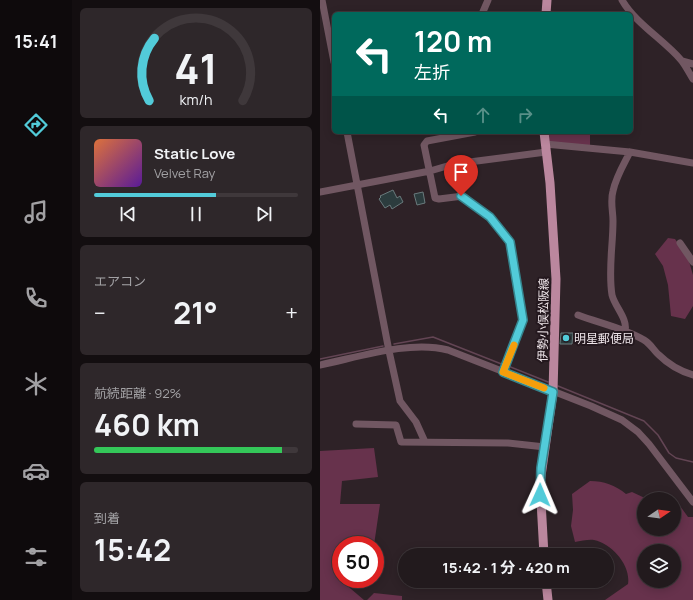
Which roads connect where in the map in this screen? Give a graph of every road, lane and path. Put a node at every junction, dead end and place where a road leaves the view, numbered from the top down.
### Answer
1 (322, 0) edge
2 (488, 0) edge
3 (547, 0) edge
4 (622, 0) edge
5 (483, 12) edge
6 (546, 12) edge
7 (632, 12) edge
8 (633, 14) edge
9 (332, 52) edge
10 (682, 61) junction
11 (693, 64) edge
12 (693, 79) edge
13 (347, 134) edge
14 (465, 134) edge
15 (544, 134) edge
16 (546, 148) junction
17 (630, 152) junction
18 (693, 163) edge
19 (430, 171) junction
20 (357, 184) junction
21 (320, 192) edge
22 (680, 243) dead end
23 (693, 262) edge
24 (578, 315) dead end
25 (625, 331) junction
26 (389, 351) junction
27 (320, 365) edge
28 (505, 367) junction
29 (693, 375) edge
30 (553, 392) junction
31 (356, 424) dead end
32 (425, 442) junction
33 (545, 447) junction
34 (693, 502) edge
35 (544, 548) edge
36 (547, 588) edge
37 (548, 600) edge

1 - 9 street
2 - 5 street
3 - 6 main road
4 - 7 street
8 - 10 street
10 - 11 street
10 - 12 street
13 - 20 street
14 - 19 street
15 - 16 main road, 伊勢小俣松阪線
16 - 17 street
16 - 19 street
16 - 30 main road, 伊勢小俣松阪線
17 - 18 street
17 - 25 street
19 - 20 street
19 - 28 street
20 - 21 street
20 - 26 street
22 - 23 street
24 - 25 street
25 - 29 street
26 - 27 street
26 - 28 street
26 - 32 street
28 - 30 street
30 - 33 main road, 伊勢小俣松阪線
30 - 34 street
31 - 32 street
32 - 33 street
33 - 35 main road, 伊勢小俣松阪線
36 - 37 main road

